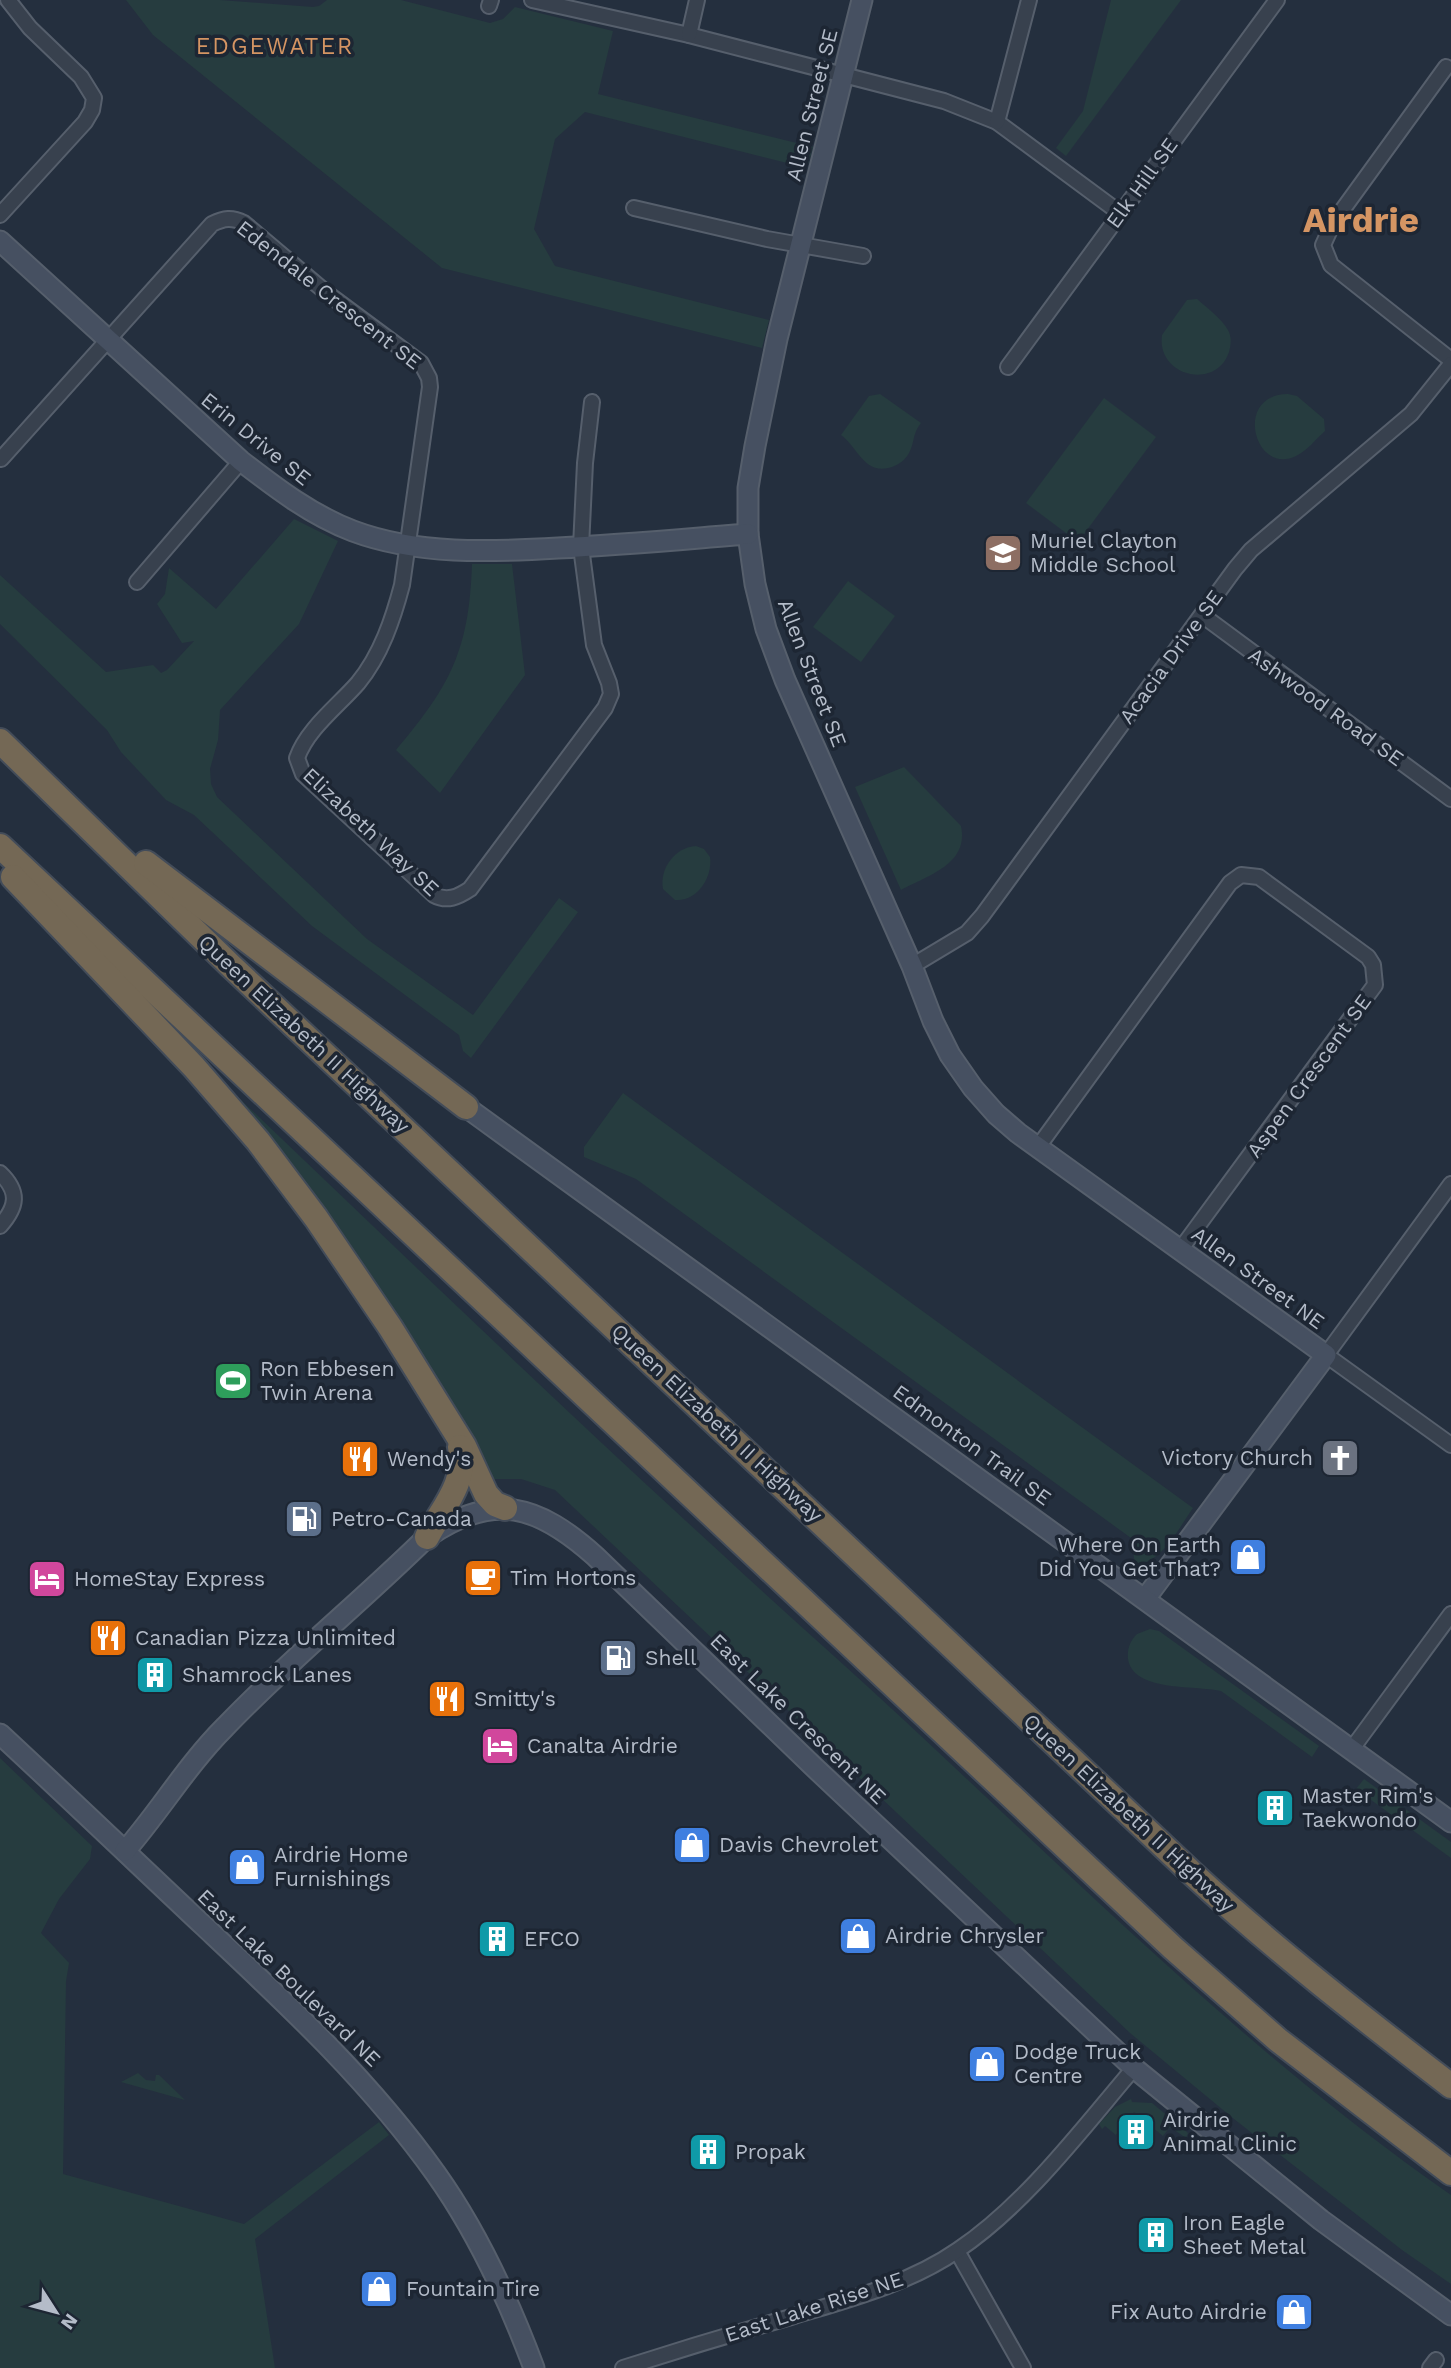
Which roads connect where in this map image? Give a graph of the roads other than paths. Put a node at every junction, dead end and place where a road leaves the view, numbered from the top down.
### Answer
1 (8, 0) edge
2 (532, 0) edge
3 (697, 0) edge
4 (862, 0) edge
5 (1029, 0) edge
6 (1277, 0) edge
7 (689, 36) junction
8 (1446, 67) dead end
9 (843, 75) junction
10 (997, 122) junction
11 (634, 208) dead end
12 (1120, 213) junction
13 (0, 215) edge
14 (0, 241) edge
15 (800, 245) junction
16 (863, 256) dead end
17 (108, 340) junction
18 (1451, 362) edge
19 (1008, 366) dead end
20 (592, 402) dead end
21 (1, 459) edge
22 (241, 461) junction
23 (748, 534) junction
24 (407, 545) junction
25 (582, 547) junction
26 (137, 582) dead end
27 (1202, 615) junction
28 (0, 741) edge
29 (62, 799) junction
30 (1451, 799) edge
31 (0, 846) edge
32 (0, 859) edge
33 (912, 966) junction
34 (466, 1107) joint
35 (1038, 1147) junction
36 (0, 1173) edge
37 (1451, 1184) edge
38 (0, 1226) edge
39 (1180, 1250) junction
40 (1325, 1355) junction
41 (446, 1414) junction
42 (1451, 1446) edge
43 (505, 1508) junction
44 (427, 1537) junction
45 (1145, 1599) junction
46 (1451, 1614) edge
47 (0, 1734) edge
48 (1351, 1750) junction
49 (1451, 1822) edge
50 (125, 1851) junction
51 (1135, 2068) junction
52 (1451, 2087) edge
53 (1451, 2173) edge
54 (957, 2251) junction
55 (1451, 2315) edge
56 (534, 2368) edge
57 (624, 2368) edge
58 (1023, 2368) edge

1 - 13 street
2 - 7 street
3 - 7 street
4 - 9 street, Allen Street SE
5 - 10 street
6 - 12 street, Elk Hill SE
7 - 9 street
8 - 18 street
9 - 10 street
9 - 15 street, Allen Street SE
10 - 12 street
11 - 15 street
12 - 19 street, Elk Hill SE
14 - 17 street, Erin Drive SE
15 - 16 street
15 - 23 street, Allen Street SE
17 - 21 street, Edendale Crescent SE
17 - 22 street, Erin Drive SE
17 - 24 street, Edendale Crescent SE
18 - 27 street, Acacia Drive SE
20 - 25 street
22 - 24 street, Erin Drive SE
22 - 26 street
23 - 25 street, Erin Drive SE
23 - 33 street, Allen Street SE
24 - 25 street, Erin Drive SE
24 - 25 street, Elizabeth Way SE
27 - 30 street, Ashwood Road SE
27 - 33 street, Acacia Drive SE
28 - 29 highway, Queen Elizabeth II Highway
29 - 34 highway
29 - 52 highway, Queen Elizabeth II Highway
31 - 53 highway
32 - 41 highway
33 - 35 street, Allen Street SE
34 - 45 street, Edmonton Trail SE
35 - 39 street, Allen Street NE
35 - 39 street, Aspen Crescent SE
36 - 38 street
37 - 40 street
39 - 40 street, Allen Street NE
40 - 42 street, Allen Street NE
40 - 45 street
41 - 43 highway
41 - 44 highway
43 - 44 street, East Lake Crescent NE
43 - 51 street, East Lake Crescent NE
44 - 50 street, East Lake Crescent NE
45 - 48 street, Edmonton Trail SE
46 - 48 street
47 - 50 street, East Lake Boulevard NE
48 - 49 street, Edmonton Trail SE
50 - 56 street, East Lake Boulevard NE
51 - 54 street, East Lake Rise NE
51 - 55 street, East Lake Crescent NE
54 - 57 street, East Lake Rise NE
54 - 58 street

